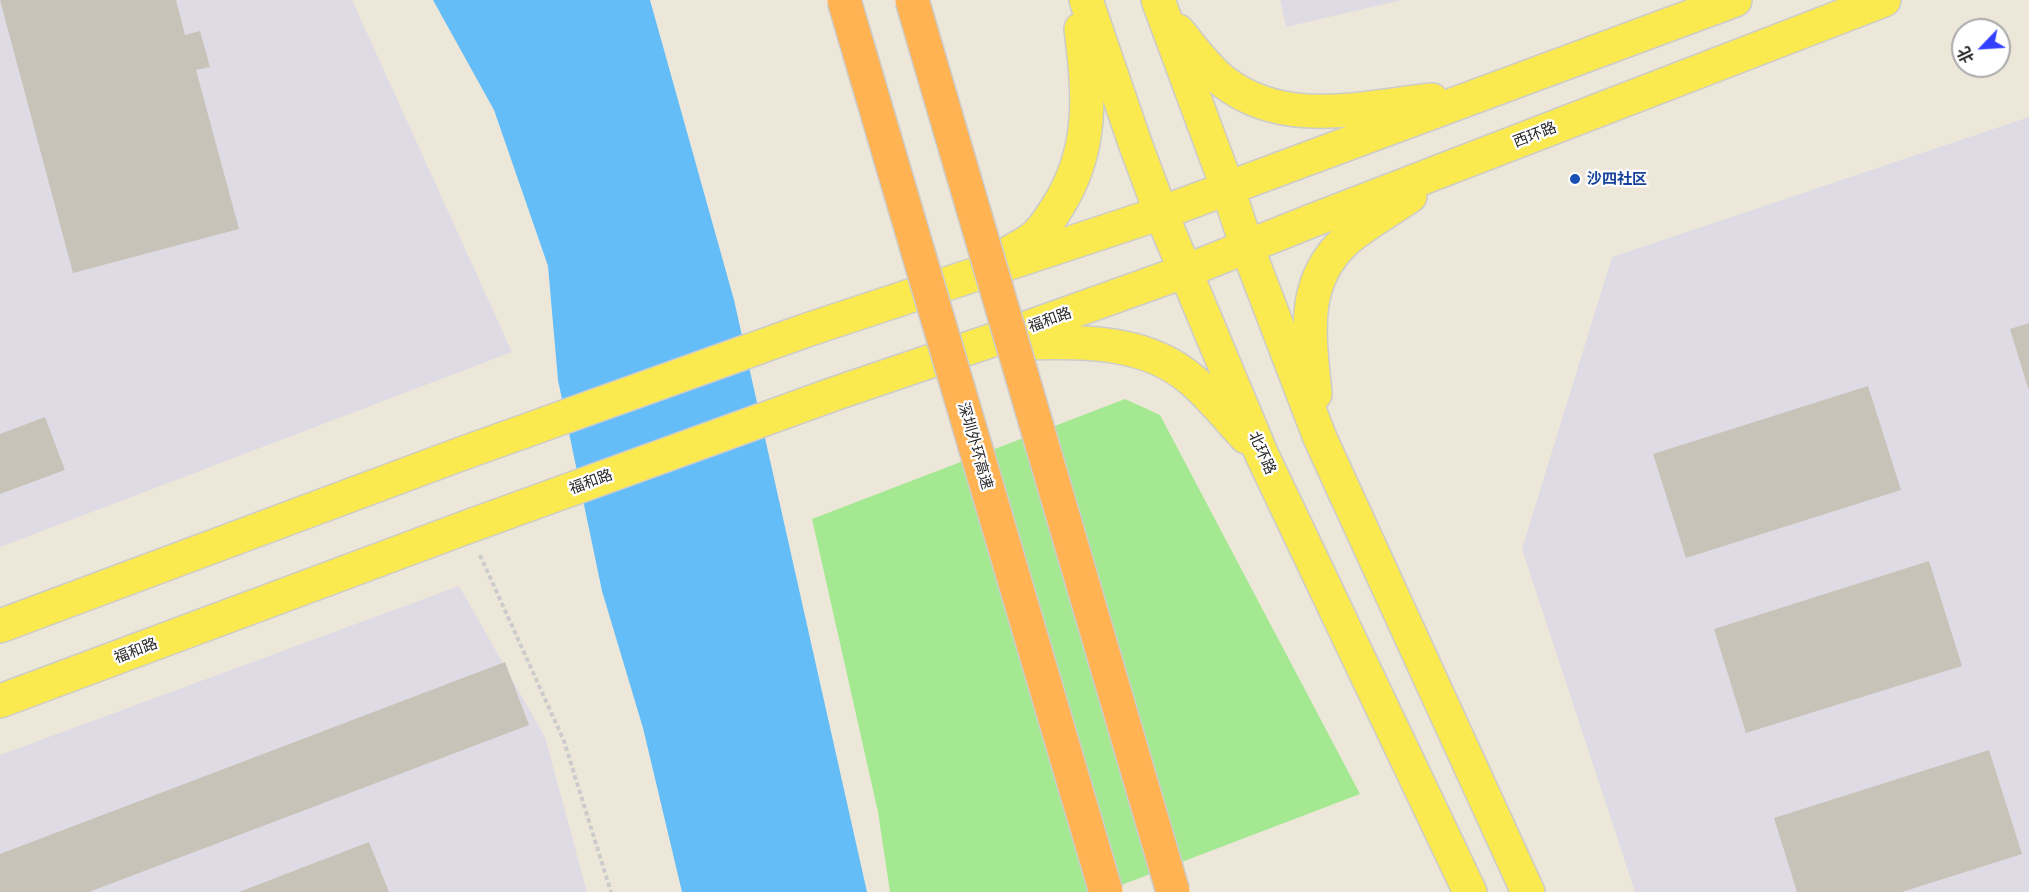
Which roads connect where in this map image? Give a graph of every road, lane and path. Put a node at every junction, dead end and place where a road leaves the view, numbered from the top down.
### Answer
1 (844, 0) edge
2 (912, 0) edge
3 (1078, 0) edge
4 (1086, 0) edge
5 (1735, 0) edge
6 (1884, 0) edge
7 (1159, 5) edge
8 (1482, 94) junction
9 (1451, 167) junction
10 (1228, 189) junction
11 (1161, 213) junction
12 (1247, 247) junction
13 (1186, 271) junction
14 (969, 277) junction
15 (987, 342) junction
16 (1320, 438) junction
17 (1262, 455) junction
18 (475, 524) junction
19 (0, 626) edge
20 (0, 701) edge
21 (611, 892) edge
22 (1106, 892) edge
23 (1173, 892) edge
24 (1470, 892) edge
25 (1528, 892) edge

1 - 22 highway, 深圳外环高速, bridge
2 - 23 highway, bridge
3 - 14 main road
4 - 11 main road, 北环路
5 - 8 main road
6 - 9 main road, 西环路
7 - 8 main road
7 - 10 main road
8 - 10 main road
9 - 12 main road, 西环路
9 - 16 main road
10 - 11 main road
10 - 12 main road
11 - 13 main road, 北环路
11 - 14 main road
12 - 13 main road, 西环路
12 - 16 main road
13 - 15 main road, 福和路
13 - 17 main road, 北环路
14 - 19 main road
15 - 17 main road
15 - 18 main road, 福和路
16 - 25 main road
17 - 24 main road, 北环路
18 - 20 main road, 福和路
18 - 21 path

